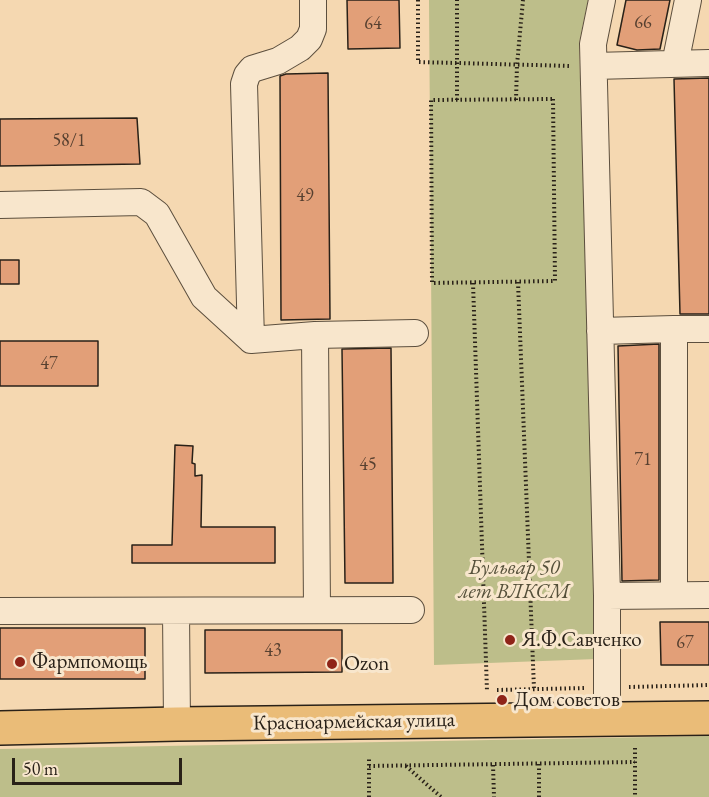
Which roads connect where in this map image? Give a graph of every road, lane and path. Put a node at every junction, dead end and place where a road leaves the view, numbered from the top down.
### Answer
1 (313, 0) edge
2 (418, 0) edge
3 (457, 0) edge
4 (524, 0) edge
5 (602, 0) edge
6 (688, 0) edge
7 (709, 63) edge
8 (456, 64) junction
9 (675, 64) junction
10 (517, 65) junction
11 (594, 66) junction
12 (457, 100) junction
13 (516, 100) junction
14 (0, 205) edge
15 (518, 282) junction
16 (473, 283) junction
17 (709, 328) edge
18 (674, 329) junction
19 (600, 331) junction
20 (415, 333) dead end
21 (315, 335) junction
22 (251, 340) junction
23 (675, 595) junction
24 (709, 595) edge
25 (606, 596) junction
26 (317, 610) junction
27 (411, 610) dead end
28 (0, 611) edge
29 (176, 611) junction
30 (709, 685) edge
31 (534, 689) junction
32 (476, 691) dead end
33 (487, 691) junction
34 (607, 703) junction
35 (709, 718) edge
36 (177, 724) junction
37 (0, 728) edge
38 (635, 748) dead end
39 (369, 759) dead end
40 (635, 762) junction
41 (539, 764) junction
42 (493, 765) junction
43 (369, 766) junction
44 (405, 766) junction
45 (369, 797) edge
46 (441, 797) edge
47 (494, 797) edge
48 (539, 797) edge
49 (635, 797) edge

1 - 22 lane
2 - 8 path
3 - 8 path
4 - 10 path
5 - 11 lane
6 - 9 lane
7 - 9 lane
8 - 10 path
8 - 12 path
9 - 11 lane
10 - 11 path
10 - 13 path
11 - 19 lane
12 - 13 path
12 - 16 path
13 - 15 path
14 - 22 lane
15 - 16 path
15 - 31 path
16 - 33 path
17 - 18 lane
18 - 19 lane
18 - 23 lane
19 - 25 lane
20 - 21 lane
21 - 22 lane
21 - 26 lane
23 - 24 lane
23 - 25 lane
25 - 34 lane
26 - 27 lane
26 - 29 lane
28 - 29 lane
29 - 36 lane
30 - 34 path
31 - 33 path
31 - 34 path
32 - 33 path
34 - 35 main road, Красноармейская улица
34 - 36 main road, Красноармейская улица
36 - 37 main road, Красноармейская улица
38 - 40 path
39 - 43 path
40 - 41 path
40 - 49 path
41 - 42 path
41 - 48 path
42 - 44 path
42 - 47 path
43 - 44 path
43 - 45 path
44 - 46 path

